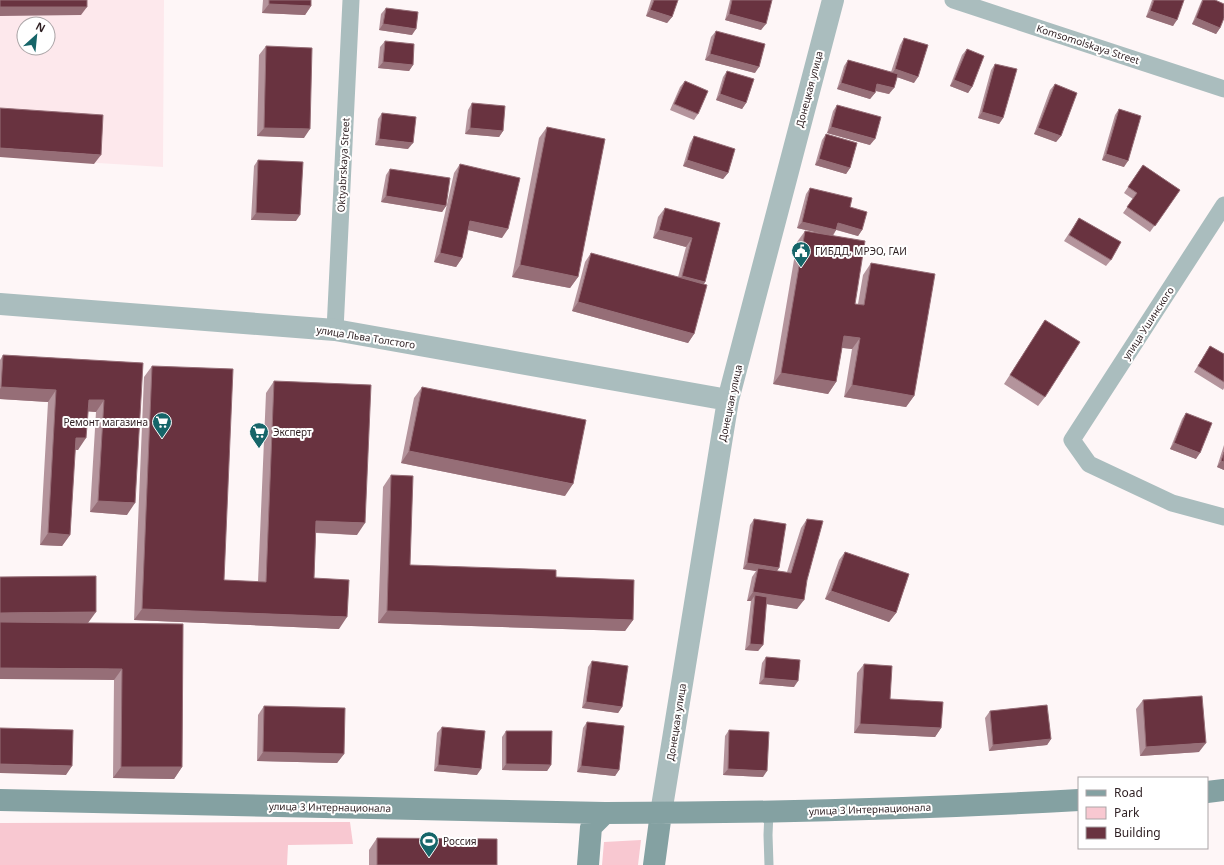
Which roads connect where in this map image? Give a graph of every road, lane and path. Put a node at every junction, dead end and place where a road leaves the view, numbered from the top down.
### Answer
1 (351, 0) edge
2 (833, 0) edge
3 (953, 0) edge
4 (1224, 89) edge
5 (1224, 205) edge
6 (0, 304) edge
7 (336, 330) junction
8 (728, 400) junction
9 (1224, 517) edge
10 (1224, 790) edge
11 (1208, 792) edge
12 (0, 800) edge
13 (1078, 800) edge
14 (769, 812) junction
15 (606, 813) junction
16 (661, 813) junction
17 (588, 865) edge
18 (654, 865) edge
19 (770, 865) edge

1 - 7 street, Oktyabrskaya Street
2 - 8 street, Донецкая улица
3 - 4 street, Komsomolskaya Street
5 - 9 street, улица Ушинского
6 - 7 street, улица Льва Толстого
7 - 8 street, улица Льва Толстого
8 - 16 street, Донецкая улица
10 - 11 main road
12 - 15 main road, улица 3 Интернационала
13 - 14 main road, улица 3 Интернационала
14 - 16 main road, улица 3 Интернационала
14 - 19 lane
15 - 16 main road, улица 3 Интернационала
15 - 17 main road
16 - 18 main road

